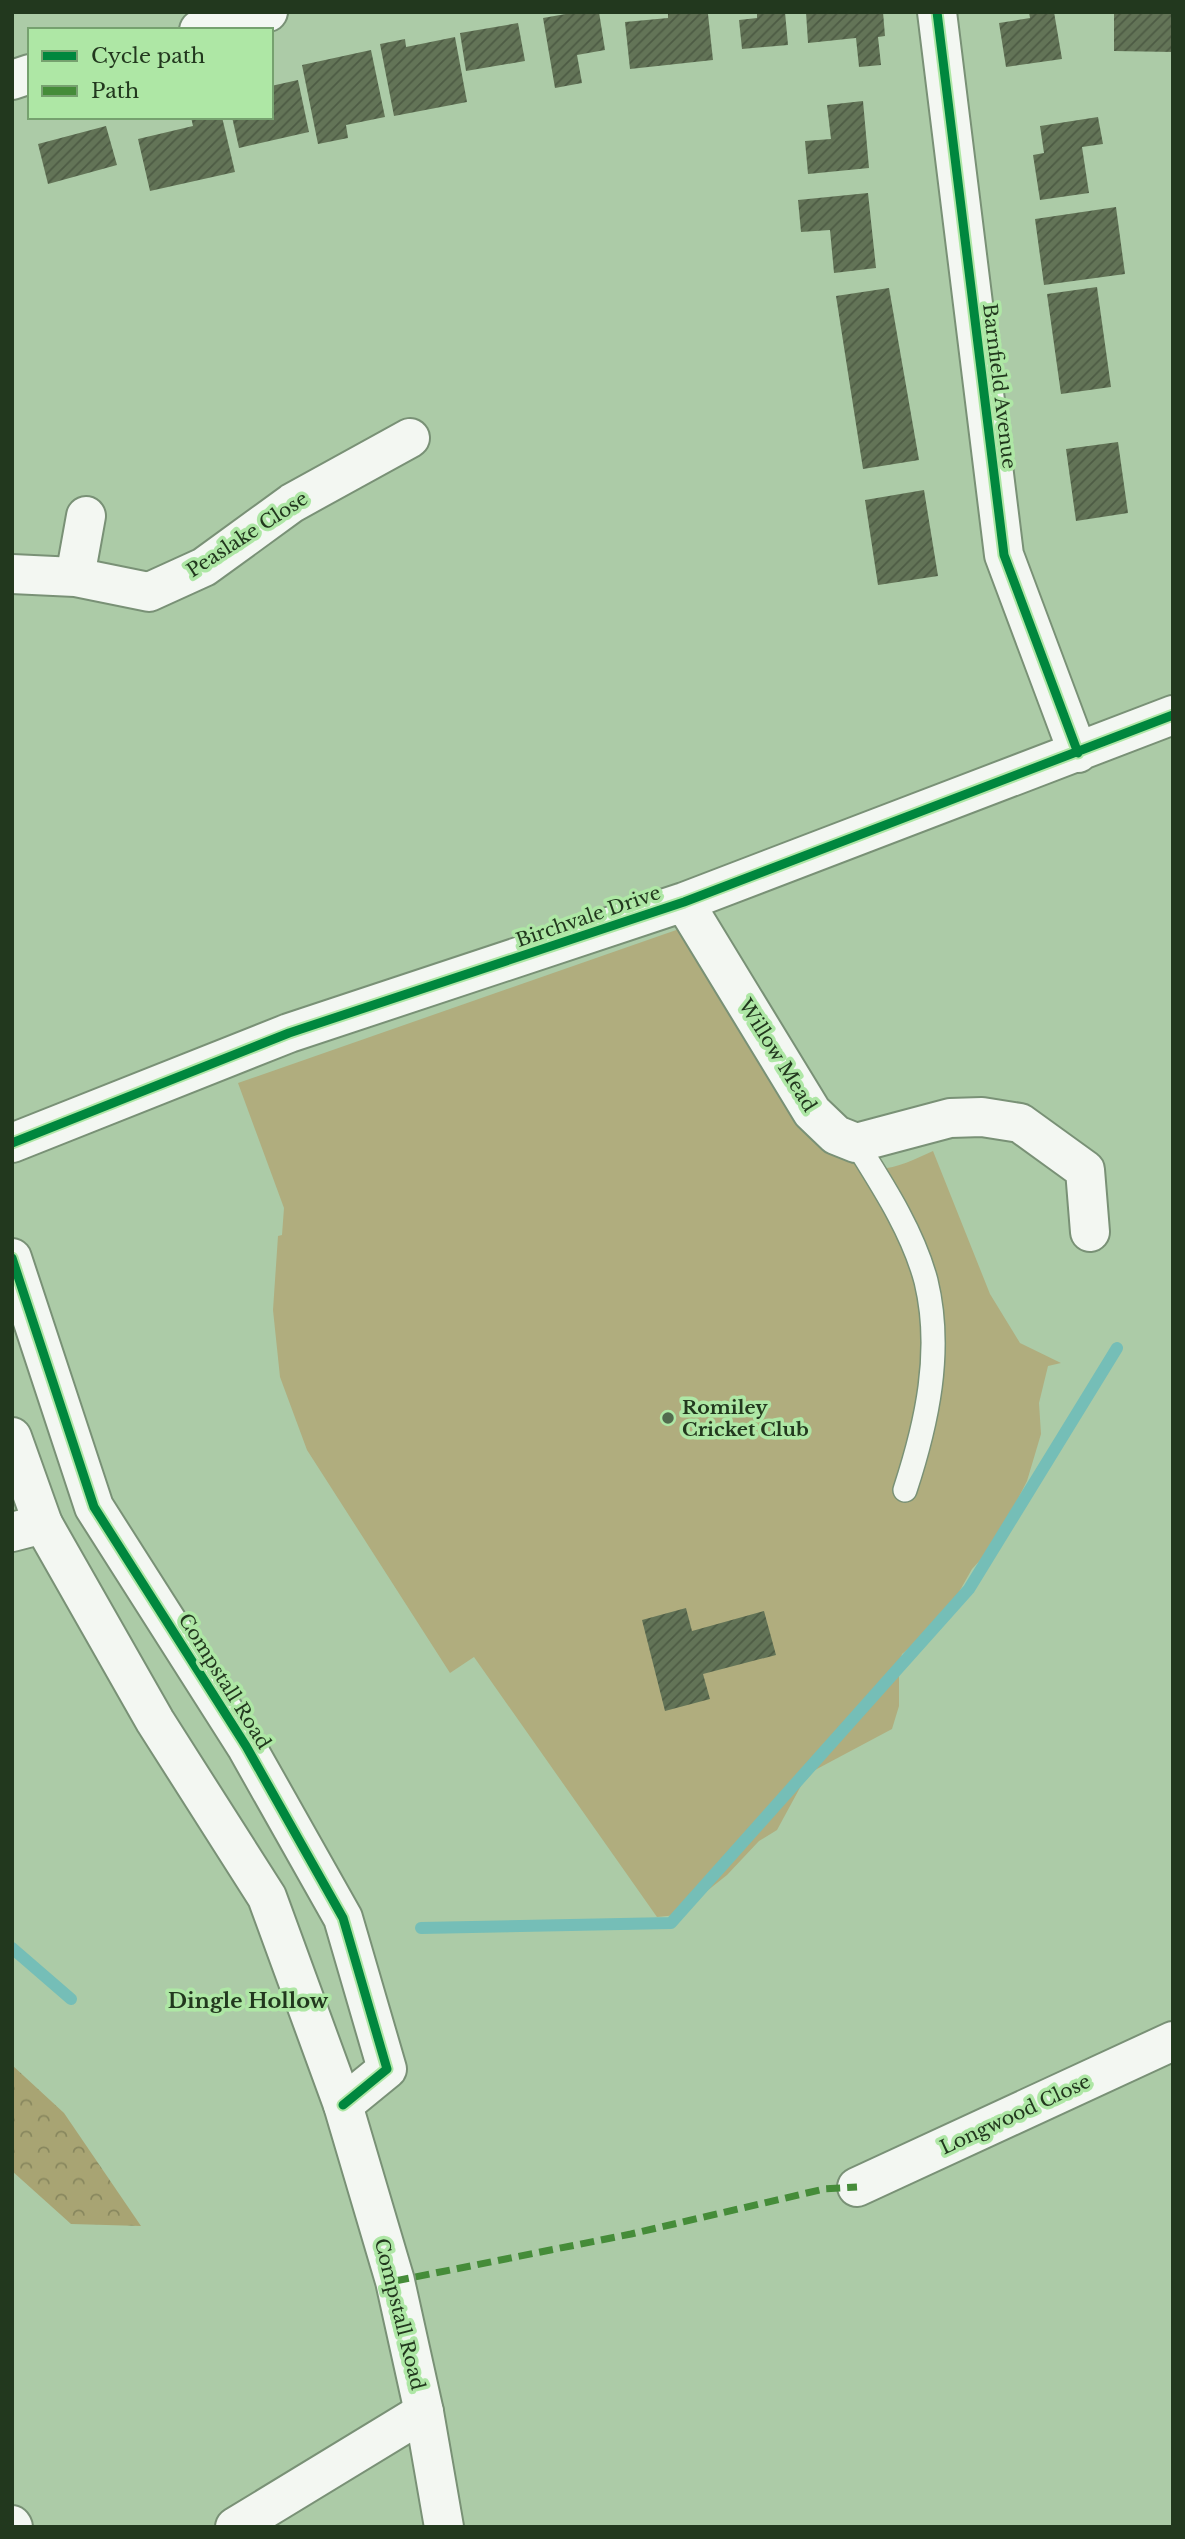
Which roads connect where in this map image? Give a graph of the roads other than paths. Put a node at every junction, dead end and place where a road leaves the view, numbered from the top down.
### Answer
1 (268, 12) edge
2 (937, 12) edge
3 (207, 28) edge
4 (410, 438) dead end
5 (86, 516) dead end
6 (12, 574) edge
7 (75, 577) junction
8 (1173, 715) edge
9 (1078, 752) junction
10 (684, 902) junction
11 (12, 1143) edge
12 (856, 1143) junction
13 (1090, 1232) dead end
14 (12, 1258) edge
15 (12, 1437) edge
16 (905, 1490) dead end
17 (28, 1528) edge
18 (1173, 2041) edge
19 (343, 2105) junction
20 (857, 2187) dead end
21 (424, 2412) junction
22 (235, 2527) edge
23 (444, 2527) edge

1 - 3 street
2 - 9 street, Barnfield Avenue
4 - 7 street, Peaslake Close
5 - 7 street
6 - 7 street, Peaslake Close
8 - 9 street, Birchvale Drive
9 - 10 street, Birchvale Drive
10 - 11 street, Birchvale Drive
10 - 12 street, Willow Mead
12 - 13 street
12 - 16 lane
14 - 19 street, Compstall Road
15 - 17 street, Compstall Road
17 - 19 street, Compstall Road
18 - 20 street, Longwood Close
19 - 21 street, Compstall Road
21 - 22 street
21 - 23 street, Compstall Road

